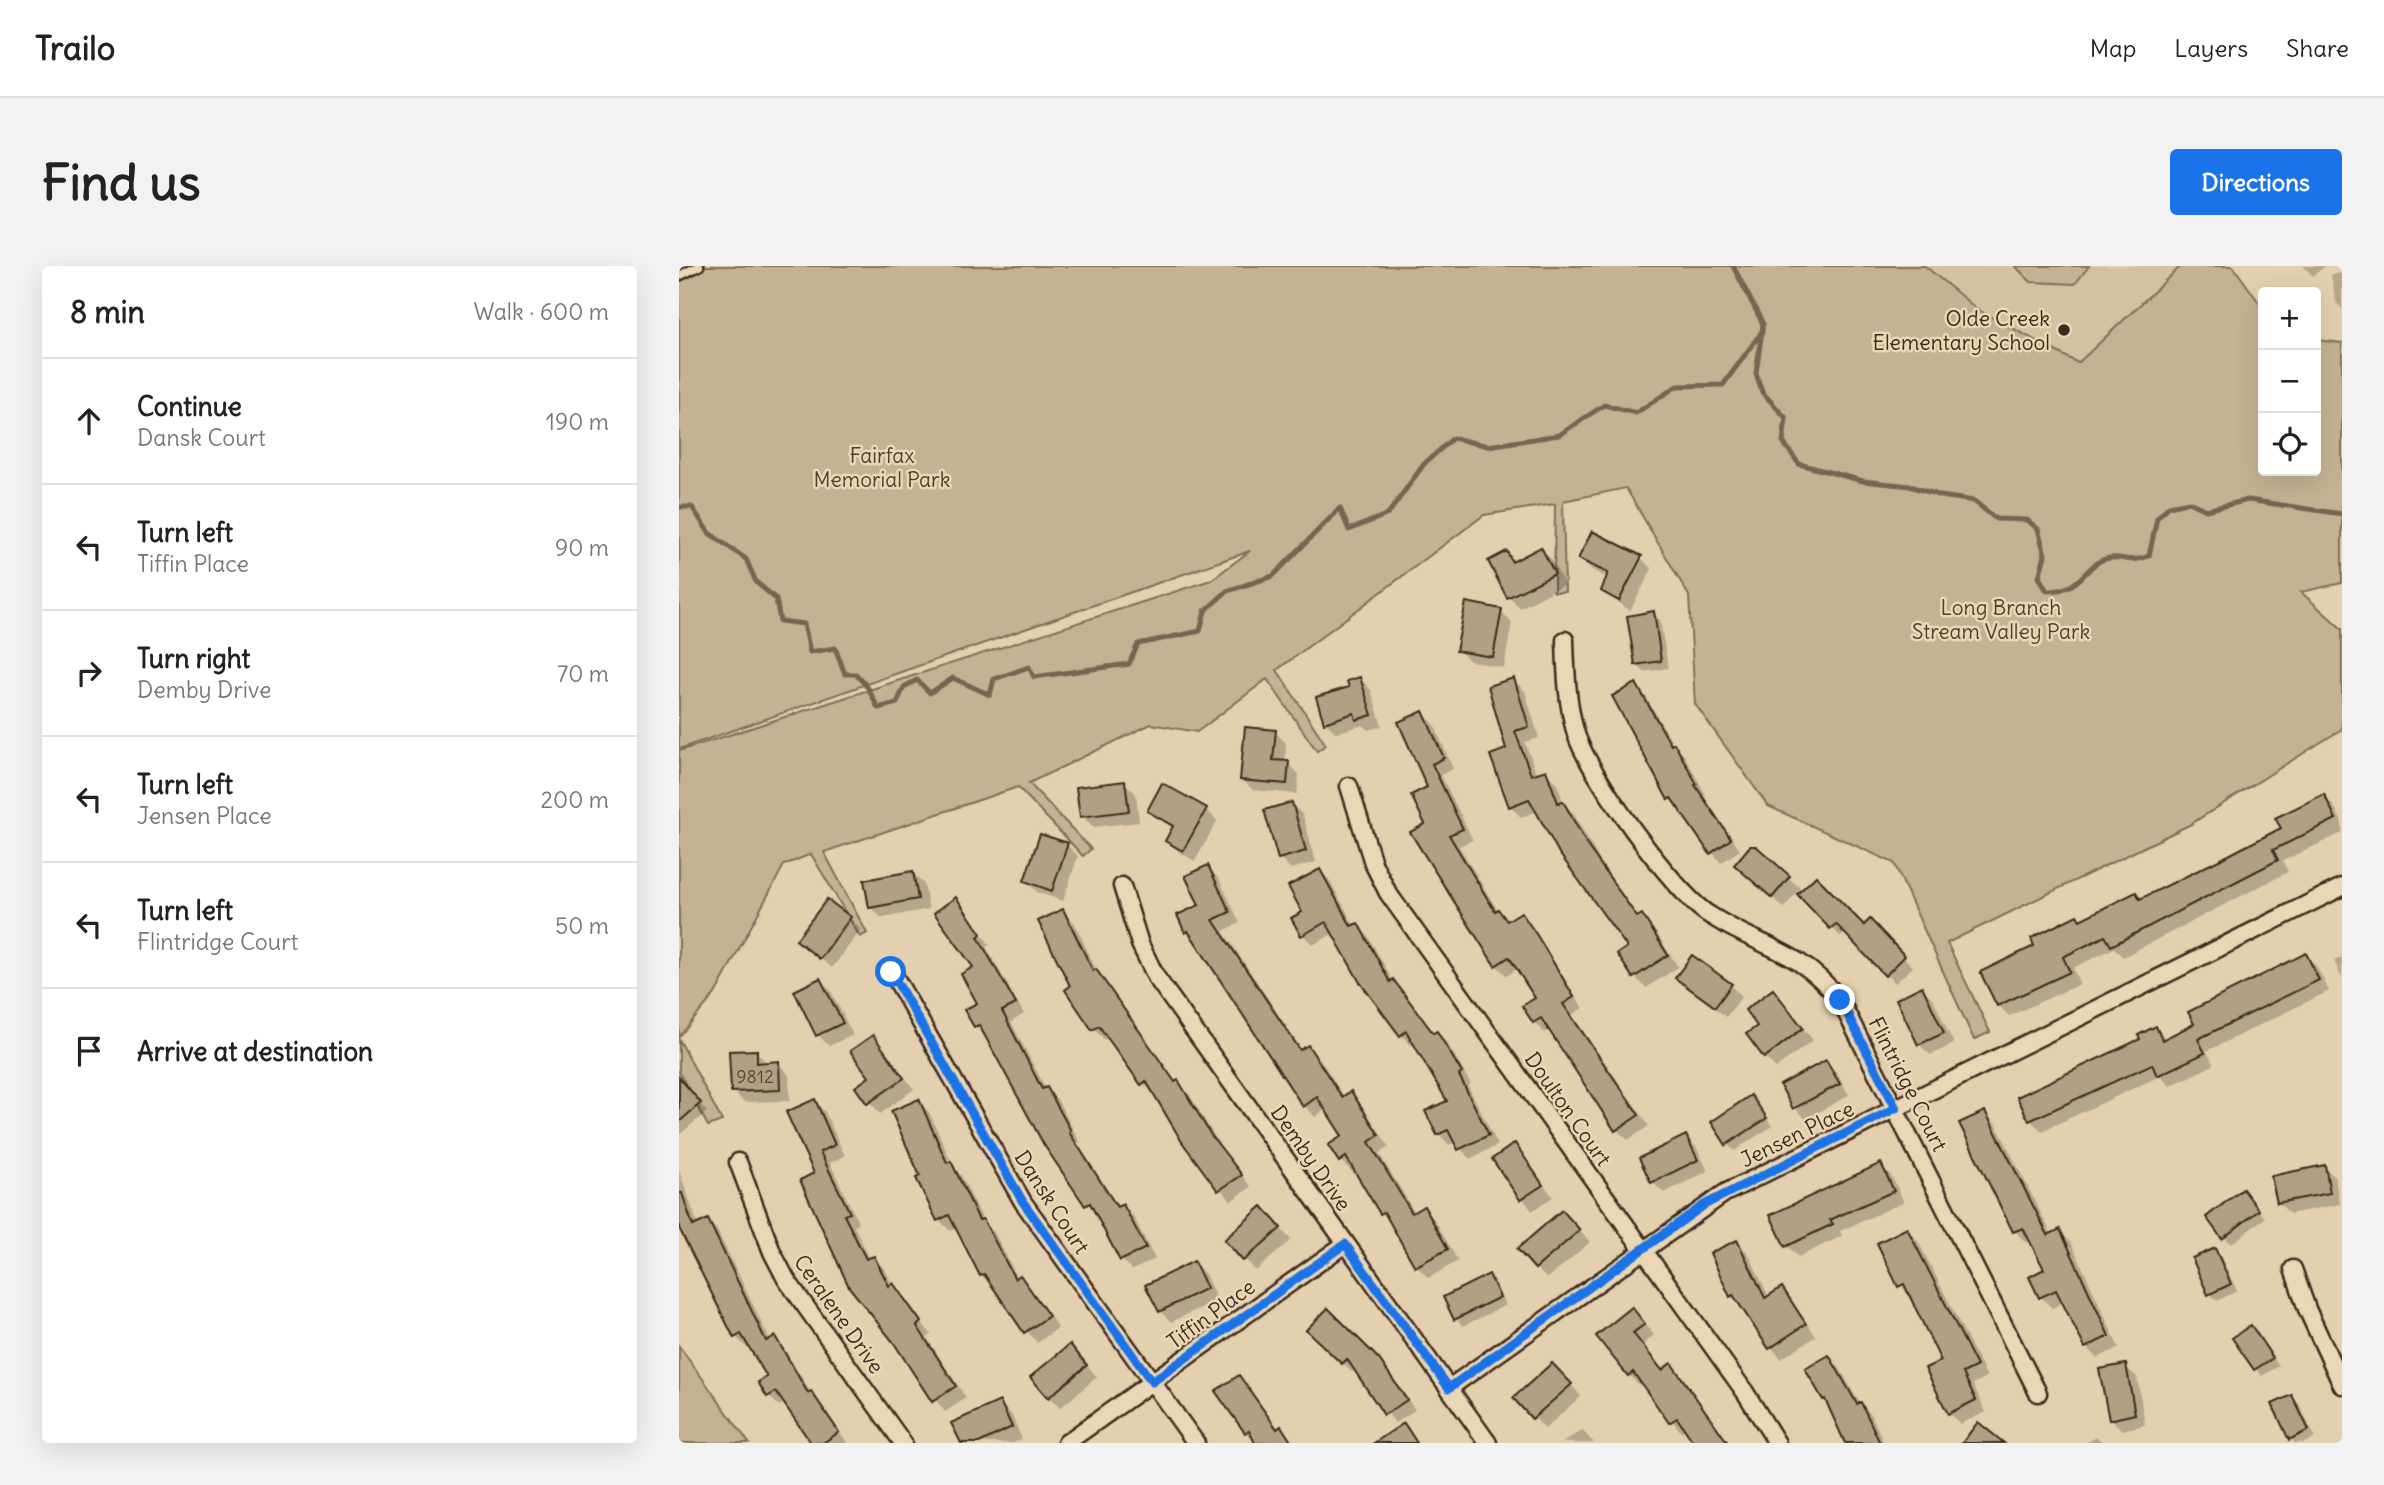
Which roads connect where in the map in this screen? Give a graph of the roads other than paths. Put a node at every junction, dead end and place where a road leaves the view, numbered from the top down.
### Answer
1 (699, 266) edge
2 (679, 276) edge
3 (1565, 639) dead end
4 (1349, 786) dead end
5 (1122, 886) dead end
6 (2342, 887) edge
7 (891, 972) dead end
8 (1896, 1108) junction
9 (738, 1162) dead end
10 (1345, 1244) junction
11 (1642, 1250) junction
12 (2294, 1269) dead end
13 (1152, 1382) junction
14 (2342, 1385) edge
15 (1449, 1388) junction
16 (2038, 1393) dead end
17 (903, 1443) edge
18 (1066, 1443) edge
19 (1196, 1443) edge
20 (1488, 1443) edge
21 (1777, 1443) edge

1 - 2 lane
3 - 8 street, Flintridge Court
4 - 11 street, Doulton Court
5 - 10 street, Demby Drive
6 - 8 street, Jensen Place
7 - 13 street, Dansk Court
8 - 11 street, Jensen Place
8 - 16 street, Flintridge Court
9 - 17 street, Ceralene Drive
10 - 13 street, Tiffin Place
10 - 15 street, Demby Drive
11 - 15 street, Jensen Place
11 - 21 street, Doulton Court
12 - 14 street
13 - 18 street, Tiffin Place
13 - 19 street, Dansk Court
15 - 20 street, Demby Drive

